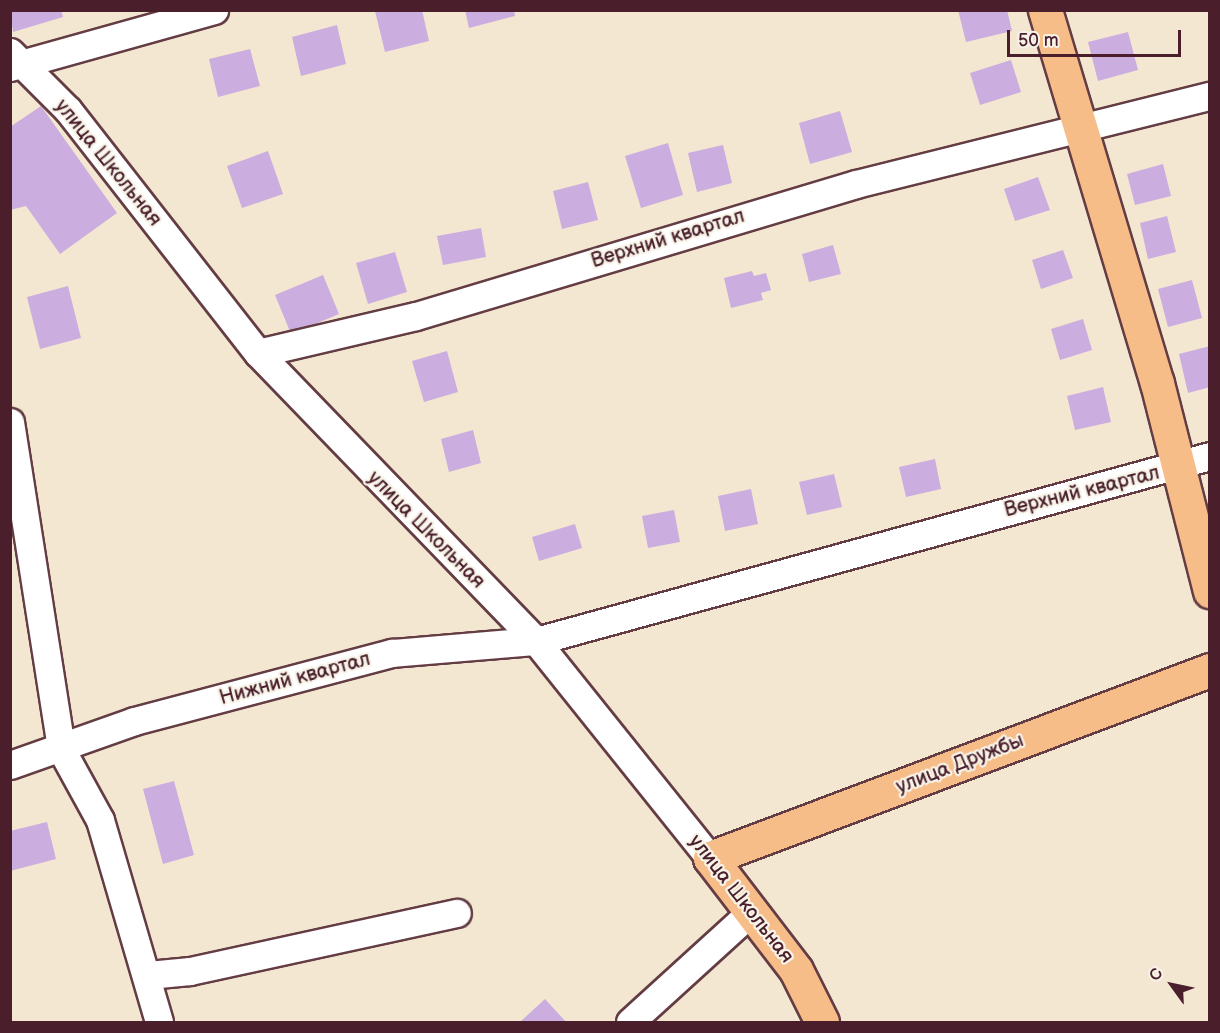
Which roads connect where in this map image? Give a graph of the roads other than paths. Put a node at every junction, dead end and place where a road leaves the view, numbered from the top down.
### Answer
1 (214, 10) edge
2 (1045, 10) edge
3 (15, 61) edge
4 (1209, 96) edge
5 (1081, 128) junction
6 (258, 353) junction
7 (10, 422) edge
8 (1209, 456) edge
9 (1178, 468) junction
10 (1209, 591) edge
11 (536, 641) junction
12 (1209, 670) edge
13 (61, 749) junction
14 (10, 765) edge
15 (710, 858) junction
16 (753, 910) junction
17 (457, 913) dead end
18 (148, 975) junction
19 (159, 1023) edge
20 (630, 1023) edge
21 (822, 1023) edge

1 - 3 street
2 - 5 main road, Верхний квартал
3 - 6 street, улица Школьная
4 - 5 street, Верхний квартал
5 - 6 street, Верхний квартал
5 - 9 main road, Верхний квартал
6 - 11 street, улица Школьная
7 - 13 street
8 - 9 street, Верхний квартал
9 - 10 main road, Верхний квартал
9 - 11 street, Верхний квартал
11 - 13 street, Нижний квартал
11 - 15 street, улица Школьная
12 - 15 main road, улица Дружбы
13 - 14 street, Нижний квартал
13 - 18 street
15 - 16 main road, улица Школьная
16 - 20 street
16 - 21 main road, улица Школьная
17 - 18 street
18 - 19 street

